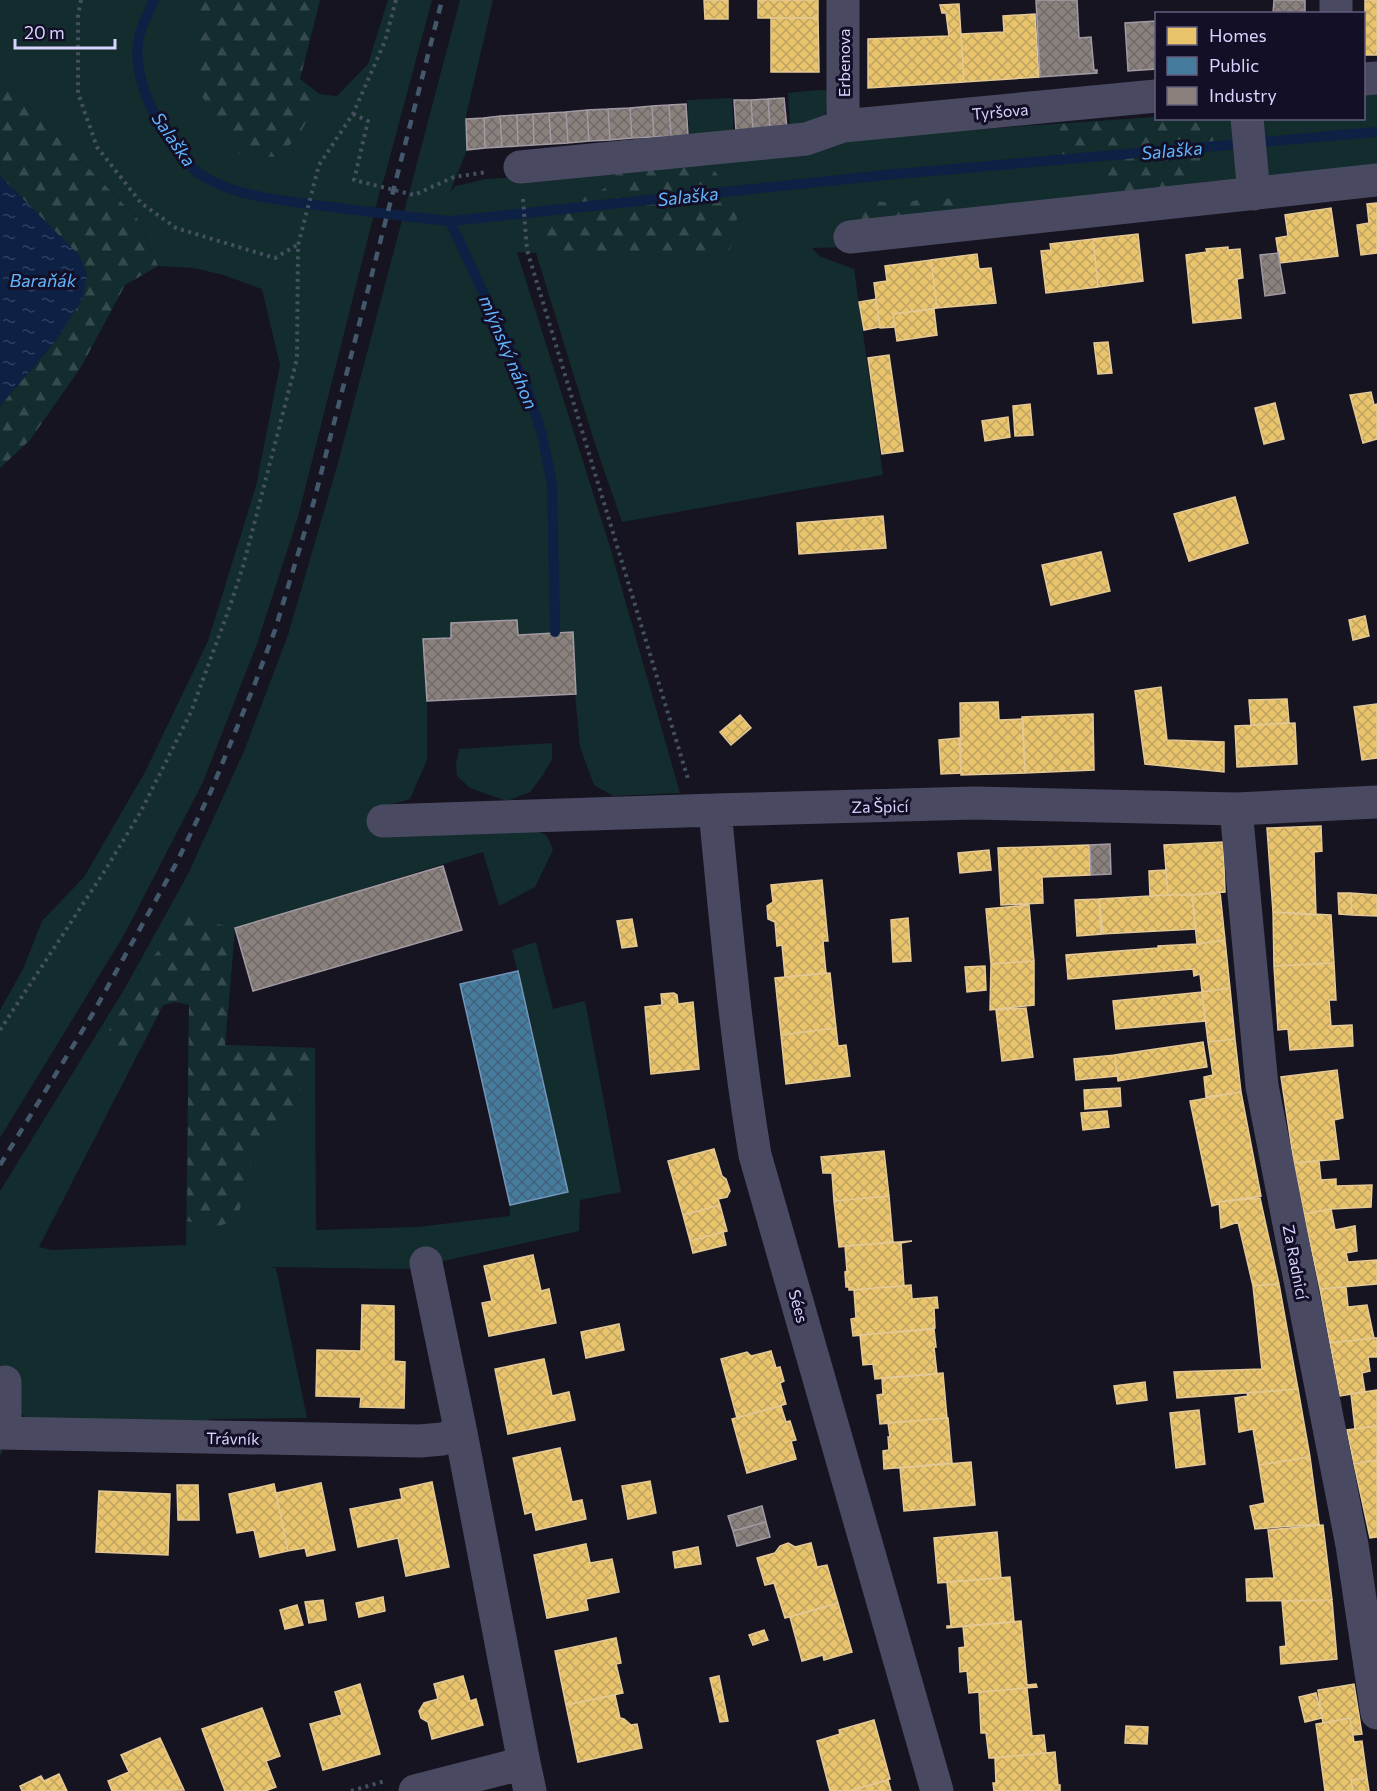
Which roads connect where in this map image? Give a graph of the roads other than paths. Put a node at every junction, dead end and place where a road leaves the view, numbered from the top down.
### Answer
1 (843, 0) edge
2 (1155, 96) edge
3 (1247, 121) edge
4 (843, 126) junction
5 (520, 167) road end
6 (1252, 179) junction
7 (1377, 180) edge
8 (850, 237) dead end
9 (1377, 802) edge
10 (1236, 809) junction
11 (715, 810) junction
12 (383, 821) dead end
13 (426, 1263) dead end
14 (5, 1382) dead end
15 (3, 1433) edge
16 (461, 1434) junction
17 (1377, 1713) edge
18 (527, 1777) edge
19 (416, 1791) edge
20 (937, 1791) edge

1 - 4 street, Erbenova
2 - 4 street, Tyršova
3 - 6 street
4 - 5 street, Tyršova
6 - 7 street
6 - 8 street
9 - 10 street, Za Špicí
10 - 11 street, Za Špicí
10 - 17 street, Za Radnicí
11 - 12 street, Za Špicí
11 - 20 street, Sées
13 - 16 street
14 - 15 street, Trávník
15 - 16 street, Trávník
16 - 18 street
18 - 19 street

